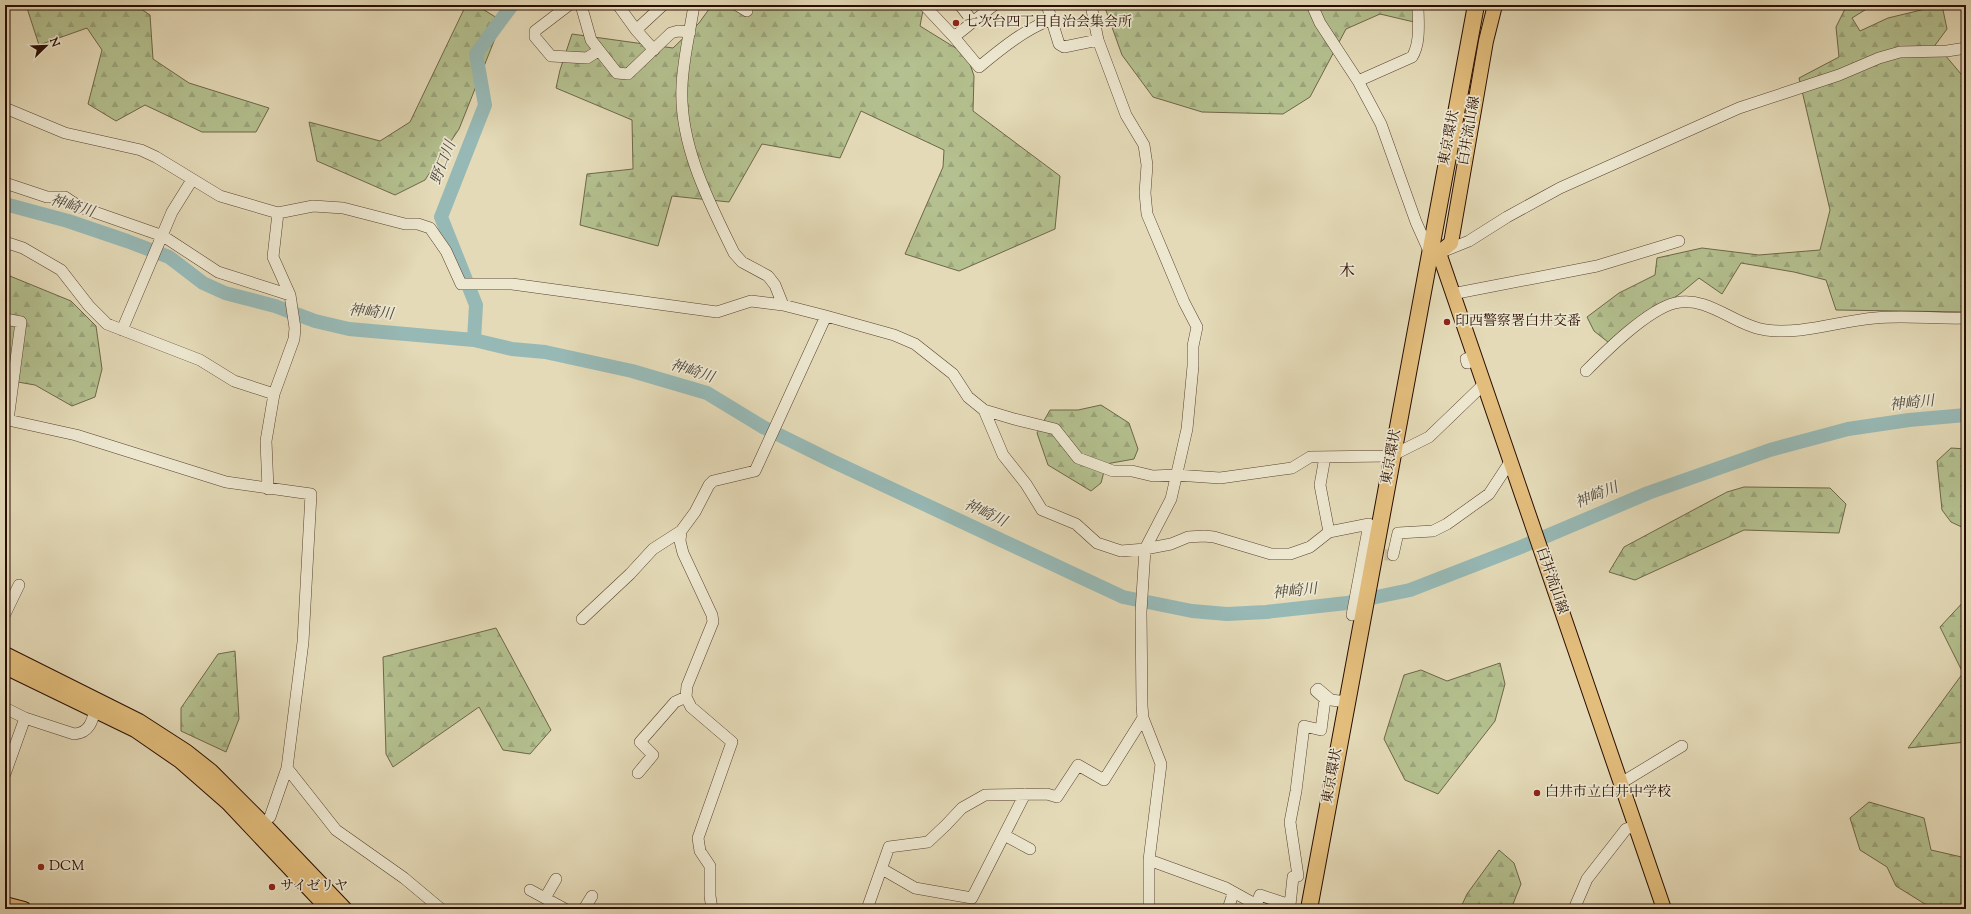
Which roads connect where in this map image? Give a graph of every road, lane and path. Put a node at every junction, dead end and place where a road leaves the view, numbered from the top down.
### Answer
1 (569, 5) edge
2 (581, 5) edge
3 (618, 5) edge
4 (663, 5) edge
5 (694, 5) edge
6 (736, 5) edge
7 (924, 5) edge
8 (960, 5) edge
9 (994, 5) edge
10 (1047, 5) edge
11 (1091, 5) edge
12 (1312, 5) edge
13 (1418, 5) edge
14 (1476, 5) edge
15 (1484, 5) edge
16 (1495, 5) edge
17 (747, 12) dead end
18 (1052, 19) junction
19 (973, 22) junction
20 (636, 30) junction
21 (690, 32) junction
22 (954, 36) junction
23 (1098, 40) junction
24 (1966, 48) edge
25 (654, 50) junction
26 (598, 51) junction
27 (1358, 81) junction
28 (5, 108) edge
29 (192, 180) junction
30 (5, 183) edge
31 (278, 213) junction
32 (163, 236) junction
33 (1679, 241) dead end
34 (5, 242) edge
35 (1434, 252) junction
36 (1452, 294) junction
37 (290, 295) junction
38 (783, 306) junction
39 (826, 316) junction
40 (1966, 318) edge
41 (5, 319) edge
42 (122, 330) junction
43 (1586, 371) dead end
44 (8, 380) edge
45 (1483, 385) junction
46 (274, 394) junction
47 (984, 410) junction
48 (1397, 454) junction
49 (1325, 457) junction
50 (1510, 462) junction
51 (1176, 475) junction
52 (268, 488) junction
53 (681, 531) junction
54 (1329, 532) junction
55 (1145, 550) junction
56 (1393, 556) dead end
57 (19, 585) dead end
58 (1368, 587) junction
59 (5, 614) edge
60 (1362, 614) junction
61 (582, 618) dead end
62 (5, 654) edge
63 (5, 666) edge
64 (686, 697) junction
65 (1347, 702) junction
66 (96, 705) junction
67 (5, 708) edge
68 (25, 718) junction
69 (1143, 718) junction
70 (1682, 746) dead end
71 (287, 768) junction
72 (638, 773) dead end
73 (5, 774) edge
74 (1621, 783) junction
75 (1025, 794) junction
76 (270, 817) dead end
77 (1636, 826) junction
78 (1004, 835) junction
79 (1030, 849) dead end
80 (1149, 860) junction
81 (882, 869) junction
82 (556, 880) dead end
83 (530, 890) dead end
84 (1233, 894) junction
85 (592, 896) dead end
86 (545, 898) junction
87 (5, 904) edge
88 (1260, 907) edge
89 (24, 909) edge
90 (328, 909) edge
91 (345, 909) edge
92 (441, 909) edge
93 (565, 909) edge
94 (584, 909) edge
95 (712, 909) edge
96 (867, 909) edge
97 (1149, 909) edge
98 (1228, 909) edge
99 (1309, 909) edge
100 (1318, 909) edge
101 (1574, 909) edge
102 (1664, 909) edge

1 - 26 street
2 - 26 street
3 - 20 street
4 - 20 street
5 - 21 street
6 - 17 street
7 - 22 street
8 - 19 street
9 - 19 street
10 - 18 street
11 - 23 street
12 - 27 street
13 - 27 street
14 - 35 highway, 東京環状
15 - 35 highway, 東京環状
16 - 35 main road, 白井流山線
18 - 22 street
18 - 23 street
19 - 22 street
20 - 25 street
21 - 25 street
21 - 38 street
23 - 51 street
24 - 35 street
25 - 26 street
27 - 35 street
28 - 29 street
29 - 31 street
29 - 32 street
30 - 32 street
31 - 37 street
31 - 38 street
32 - 37 street
32 - 42 street
33 - 36 street
34 - 42 street
35 - 36 main road, 白井流山線
35 - 48 highway, 東京環状
36 - 45 main road, 白井流山線
37 - 46 street
38 - 39 street
39 - 47 street
39 - 53 street
40 - 43 street
41 - 44 street
42 - 46 street
44 - 52 street
45 - 48 street
45 - 50 main road, 白井流山線
46 - 52 street
47 - 51 street
47 - 55 street
48 - 49 street
48 - 58 highway, 東京環状
49 - 51 street
49 - 54 street
50 - 56 street
50 - 74 main road, 白井流山線
51 - 55 street
52 - 71 street
53 - 61 street
53 - 64 street
54 - 55 street
54 - 58 street
55 - 69 street
57 - 59 street
58 - 60 highway, 東京環状
60 - 65 highway, 東京環状
60 - 100 highway, 東京環状
62 - 66 main road
63 - 66 main road
64 - 72 street
64 - 95 street
65 - 88 street
65 - 99 highway, 東京環状
66 - 68 street
66 - 90 main road
66 - 91 main road
67 - 68 street
68 - 73 street
69 - 75 street
69 - 80 street
70 - 74 street
71 - 76 street
71 - 92 street
74 - 77 main road, 白井流山線
75 - 78 street
75 - 81 street
77 - 101 street
77 - 102 main road, 白井流山線
78 - 79 street
78 - 81 street
80 - 84 street
80 - 97 street
81 - 96 street
82 - 86 street
83 - 86 street
84 - 88 street
84 - 98 street
85 - 94 street
86 - 93 street
87 - 89 main road

